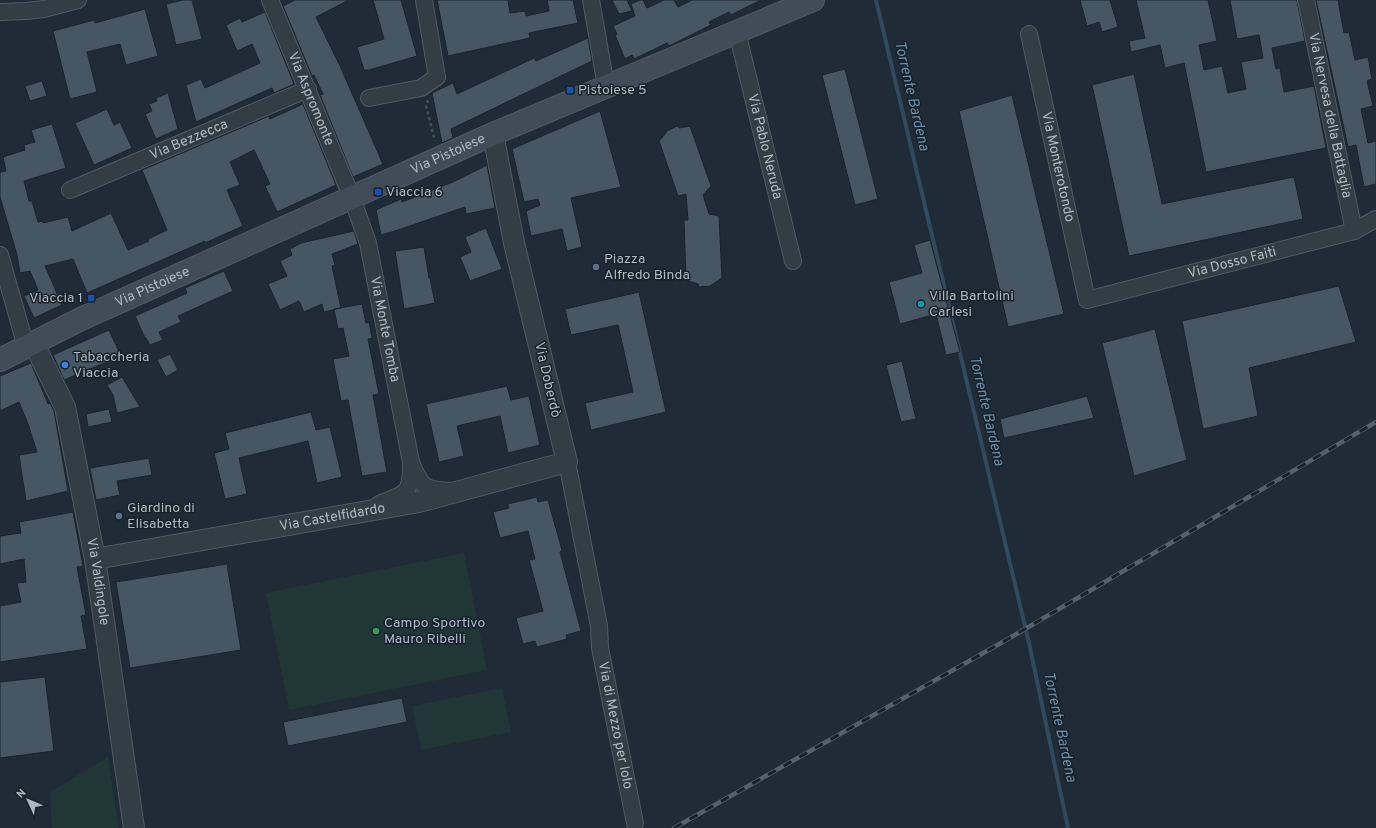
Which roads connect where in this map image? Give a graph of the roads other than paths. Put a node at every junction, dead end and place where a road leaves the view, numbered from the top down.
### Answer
1 (78, 0) edge
2 (270, 0) edge
3 (424, 0) edge
4 (591, 0) edge
5 (813, 0) edge
6 (1306, 0) edge
7 (43, 4) edge
8 (0, 12) edge
9 (737, 32) junction
10 (1029, 34) dead end
11 (606, 86) junction
12 (308, 89) junction
13 (369, 98) dead end
14 (493, 134) junction
15 (70, 190) dead end
16 (352, 198) junction
17 (1376, 219) edge
18 (1354, 231) junction
19 (0, 255) edge
20 (794, 262) dead end
21 (1087, 300) joint
22 (30, 345) junction
23 (0, 360) edge
24 (412, 462) junction
25 (567, 462) junction
26 (457, 492) junction
27 (358, 512) junction
28 (95, 559) junction
29 (599, 626) joint
30 (635, 823) dead end
31 (134, 828) edge

1 - 7 street
2 - 12 street, Via Aspromonte
3 - 13 street
4 - 11 street
5 - 9 main road, Via Pistoiese
6 - 18 street, Via Nervesa della Battaglia
7 - 8 street
9 - 11 main road, Via Pistoiese
9 - 20 street, Via Pablo Neruda
10 - 21 street, Via Monterotondo
11 - 14 main road, Via Pistoiese
12 - 15 street, Via Bezzecca
12 - 16 street, Via Aspromonte
14 - 16 main road, Via Pistoiese
14 - 25 street, Via Doberdò
16 - 22 main road, Via Pistoiese
16 - 24 street, Via Monte Tomba
17 - 18 street, Via Dosso Faiti
18 - 21 street, Via Dosso Faiti
19 - 22 street
22 - 23 main road, Via Pistoiese
22 - 28 street, Via Valdingole
24 - 26 street, Via Monte Tomba
24 - 27 street, Via Monte Tomba
25 - 26 street, Via Castelfidardo
25 - 29 street, Via Doberdò
26 - 27 street, Via Castelfidardo
27 - 28 street, Via Castelfidardo
28 - 31 street, Via Valdingole
29 - 30 street, Via di Mezzo per Iolo

